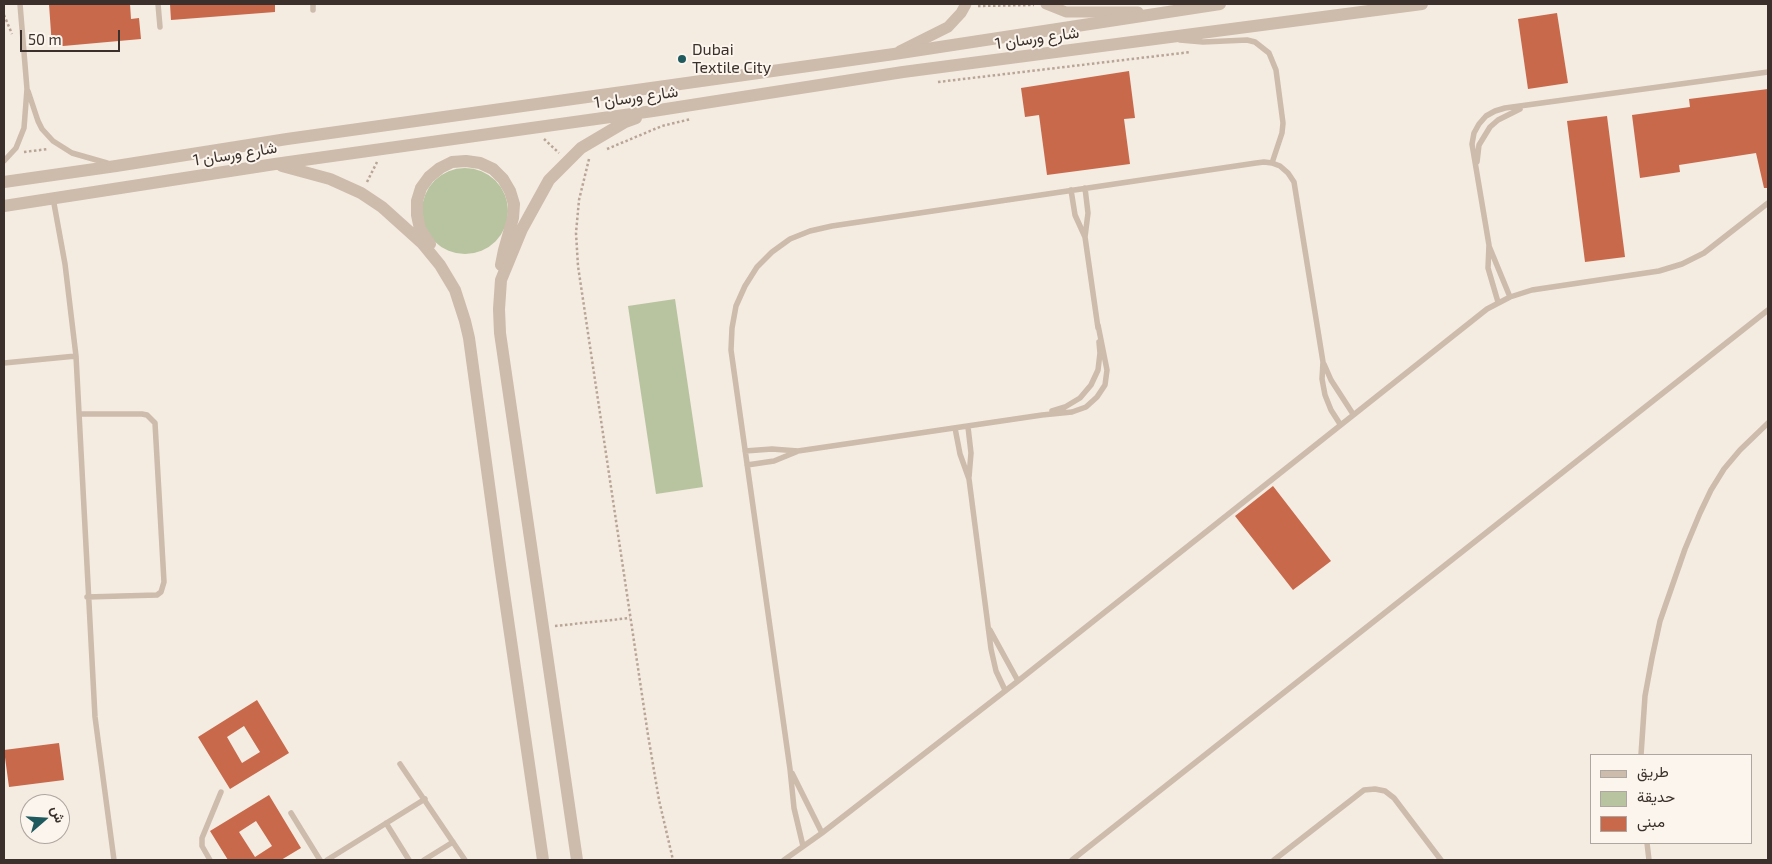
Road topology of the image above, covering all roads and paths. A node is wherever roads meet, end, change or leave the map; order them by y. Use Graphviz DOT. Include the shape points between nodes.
graph roads {
  1 [pos="20,4"];
  2 [pos="158,4"];
  3 [pos="1040,4"];
  4 [pos="1220,4"];
  5 [pos="1422,4"];
  6 [pos="972,5"];
  7 [pos="1162,12"];
  8 [pos="160,27"];
  9 [pos="1168,37"];
  10 [pos="1198,51"];
  11 [pos="894,54"];
  12 [pos="1768,72"];
  13 [pos="937,82"];
  14 [pos="27,89"];
  15 [pos="1526,106"];
  16 [pos="653,111"];
  17 [pos="691,119"];
  18 [pos="598,136"];
  19 [pos="48,149"];
  20 [pos="604,151"];
  21 [pos="21,152"];
  22 [pos="596,155"];
  23 [pos="589,159"];
  24 [pos="567,160"];
  25 [pos="4,161"];
  26 [pos="1272,163"];
  27 [pos="275,164"];
  28 [pos="116,166"];
  29 [pos="1476,166"];
  30 [pos="4,182"];
  31 [pos="1085,188"];
  32 [pos="1071,190"];
  33 [pos="53,198"];
  34 [pos="1768,203"];
  35 [pos="4,206"];
  36 [pos="1085,236"];
  37 [pos="1488,244"];
  38 [pos="501,280"];
  39 [pos="455,290"];
  40 [pos="1510,297"];
  41 [pos="1498,302"];
  42 [pos="1768,310"];
  43 [pos="1098,325"];
  44 [pos="76,356"];
  45 [pos="1323,362"];
  46 [pos="4,363"];
  47 [pos="79,414"];
  48 [pos="1353,414"];
  49 [pos="1042,415"];
  50 [pos="1768,423"];
  51 [pos="1340,424"];
  52 [pos="968,427"];
  53 [pos="955,428"];
  54 [pos="745,450"];
  55 [pos="798,451"];
  56 [pos="747,465"];
  57 [pos="969,479"];
  58 [pos="88,597"];
  59 [pos="630,618"];
  60 [pos="543,627"];
  61 [pos="989,628"];
  62 [pos="1018,680"];
  63 [pos="1005,690"];
  64 [pos="1641,754"];
  65 [pos="400,764"];
  66 [pos="790,768"];
  67 [pos="221,792"];
  68 [pos="425,800"];
  69 [pos="291,813"];
  70 [pos="386,824"];
  71 [pos="822,833"];
  72 [pos="453,842"];
  73 [pos="540,842"];
  74 [pos="1647,844"];
  75 [pos="803,846"];
  76 [pos="1439,859"];
  77 [pos="114,860"];
  78 [pos="210,860"];
  79 [pos="320,860"];
  80 [pos="327,860"];
  81 [pos="409,860"];
  82 [pos="424,860"];
  83 [pos="464,860"];
  84 [pos="537,860"];
  85 [pos="543,860"];
  86 [pos="577,860"];
  87 [pos="673,860"];
  88 [pos="784,860"];
  89 [pos="1072,860"];
  90 [pos="1274,860"];
  91 [pos="1649,860"];
  1 -- 14 [label="lane"];
  2 -- 8 [label="lane"];
  3 -- 6 [label="path"];
  3 -- 7 [label="street" via="1066,12"];
  4 -- 7 [label="street, شارع ورسان 1"];
  5 -- 9 [label="street, شارع ورسان 1"];
  6 -- 11 [label="street" via="948,27"];
  7 -- 11 [label="street, شارع ورسان 1"];
  9 -- 16 [label="street, شارع ورسان 1" via="903,72"];
  9 -- 26 [label="lane" via="1203,42 1247,40 1255,42 1269,54 1276,70 1283,123"];
  10 -- 13 [label="path"];
  11 -- 28 [label="street, شارع ورسان 1"];
  12 -- 15 [label="lane"];
  14 -- 25 [label="lane" via="22,135"];
  14 -- 28 [label="lane" via="42,129 53,141 72,153"];
  15 -- 29 [label="lane" via="1490,127 1479,145"];
  15 -- 29 [label="lane" via="1495,111 1478,124 1472,144"];
  16 -- 18 [label="street"];
  16 -- 27 [label="street, شارع ورسان 1"];
  17 -- 20 [label="path" via="642,133"];
  18 -- 23 [label="path"];
  18 -- 24 [label="street"];
  19 -- 21 [label="path"];
  22 -- 23 [label="path"];
  23 -- 24 [label="path" via="575,168"];
  23 -- 59 [label="path" via="579,200 578,266"];
  24 -- 38 [label="street" via="536,201"];
  26 -- 31 [label="lane"];
  26 -- 45 [label="lane" via="1288,173 1295,187"];
  27 -- 33 [label="street, شارع ورسان 1"];
  27 -- 39 [label="street" via="330,179 382,207 422,243"];
  28 -- 30 [label="street, شارع ورسان 1"];
  29 -- 37 [label="lane"];
  31 -- 32 [label="lane"];
  31 -- 36 [label="lane" via="1088,213"];
  32 -- 36 [label="lane" via="1075,215"];
  32 -- 54 [label="lane" via="832,226 790,239 772,252 745,286 736,306 732,328 731,350"];
  33 -- 35 [label="street, شارع ورسان 1"];
  33 -- 44 [label="lane"];
  34 -- 40 [label="lane" via="1704,253 1682,264 1658,271 1532,290"];
  36 -- 43 [label="lane"];
  37 -- 40 [label="lane"];
  37 -- 41 [label="lane" via="1488,268"];
  38 -- 39 [label="street" via="504,250 513,218 514,204 510,191 492,169 480,163 452,162 429,176 421,188 417,216 420,229 451,276"];
  38 -- 60 [label="street" via="500,332"];
  39 -- 73 [label="street" via="468,338"];
  40 -- 41 [label="lane"];
  41 -- 48 [label="lane"];
  42 -- 89 [label="lane"];
  43 -- 49 [label="lane" via="1098,370 1091,385 1080,398"];
  43 -- 49 [label="lane" via="1108,370 1105,385 1086,407"];
  44 -- 46 [label="lane"];
  44 -- 47 [label="lane"];
  45 -- 48 [label="lane"];
  45 -- 51 [label="lane" via="1325,395"];
  47 -- 58 [label="lane"];
  47 -- 58 [label="lane" via="142,414 148,415 155,423 164,582 157,595"];
  48 -- 51 [label="lane"];
  49 -- 52 [label="lane"];
  50 -- 64 [label="lane" via="1724,469 1707,498 1685,549 1660,621 1652,658 1645,696"];
  51 -- 62 [label="lane"];
  52 -- 53 [label="lane"];
  52 -- 57 [label="lane"];
  53 -- 55 [label="lane"];
  53 -- 57 [label="lane"];
  54 -- 55 [label="lane"];
  54 -- 56 [label="lane"];
  55 -- 56 [label="lane"];
  56 -- 66 [label="lane"];
  57 -- 61 [label="lane"];
  58 -- 77 [label="lane" via="95,717"];
  59 -- 60 [label="path"];
  59 -- 87 [label="path" via="659,800"];
  60 -- 86 [label="street"];
  61 -- 62 [label="lane"];
  61 -- 63 [label="lane" via="993,660"];
  62 -- 63 [label="lane"];
  63 -- 71 [label="lane"];
  65 -- 68 [label="lane"];
  66 -- 71 [label="lane"];
  66 -- 75 [label="lane" via="794,808"];
  67 -- 78 [label="lane" via="202,838 202,846"];
  68 -- 70 [label="lane"];
  68 -- 72 [label="lane"];
  69 -- 79 [label="lane"];
  70 -- 80 [label="lane"];
  70 -- 81 [label="lane"];
  71 -- 75 [label="lane"];
  72 -- 82 [label="lane"];
  72 -- 83 [label="lane"];
  73 -- 84 [label="lane"];
  73 -- 85 [label="street"];
  74 -- 91 [label="lane"];
  75 -- 88 [label="lane"];
  76 -- 90 [label="lane" via="1394,798 1375,788 1364,790"];
}
